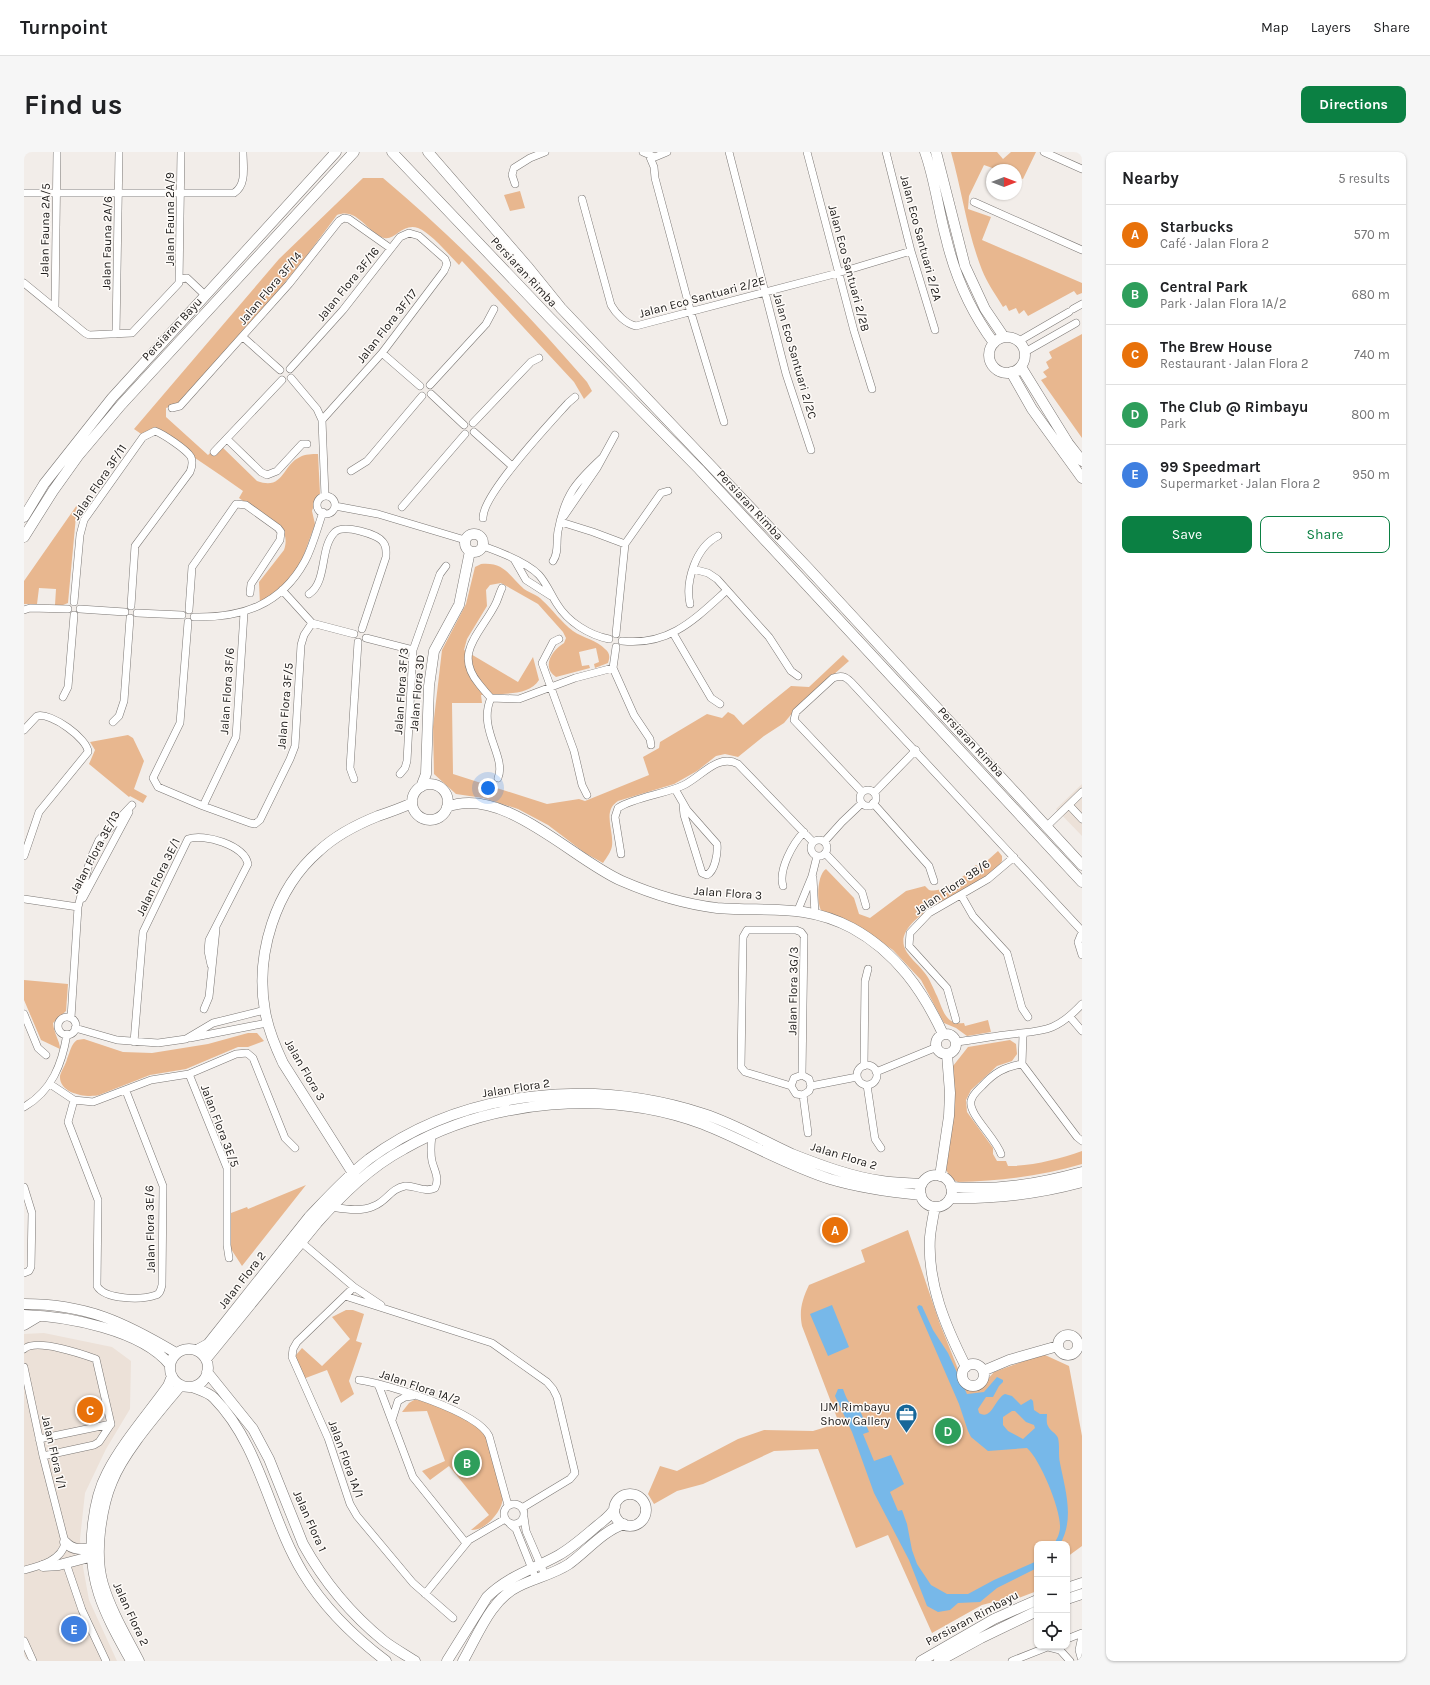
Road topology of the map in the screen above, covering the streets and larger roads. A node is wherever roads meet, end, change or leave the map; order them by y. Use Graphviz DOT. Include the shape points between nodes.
graph roads {
  1 [pos="57,152"];
  2 [pos="119,152"];
  3 [pos="181,152"];
  4 [pos="243,152"];
  5 [pos="336,152"];
  6 [pos="354,152"];
  7 [pos="392,152"];
  8 [pos="428,152"];
  9 [pos="545,152"];
  10 [pos="668,152"];
  11 [pos="729,152"];
  12 [pos="807,152"];
  13 [pos="886,152"];
  14 [pos="925,152"];
  15 [pos="936,152"];
  16 [pos="1044,152"];
  17 [pos="646,154"];
  18 [pos="660,156"];
  19 [pos="654,167"];
  20 [pos="1082,169"];
  21 [pos="515,184"];
  22 [pos="24,193"];
  23 [pos="56,193"];
  24 [pos="118,193"];
  25 [pos="181,193"];
  26 [pos="582,199"];
  27 [pos="974,202"];
  28 [pos="429,244"];
  29 [pos="390,248"];
  30 [pos="1082,250"];
  31 [pos="911,251"];
  32 [pos="838,273"];
  33 [pos="180,278"];
  34 [pos="24,283"];
  35 [pos="765,292"];
  36 [pos="205,295"];
  37 [pos="1082,304"];
  38 [pos="55,308"];
  39 [pos="494,309"];
  40 [pos="691,313"];
  41 [pos="1079,321"];
  42 [pos="935,330"];
  43 [pos="116,334"];
  44 [pos="243,337"];
  45 [pos="1004,337"];
  46 [pos="1019,341"];
  47 [pos="994,343"];
  48 [pos="1025,352"];
  49 [pos="382,353"];
  50 [pos="539,358"];
  51 [pos="1021,367"];
  52 [pos="290,369"];
  53 [pos="280,370"];
  54 [pos="1011,372"];
  55 [pos="291,378"];
  56 [pos="282,380"];
  57 [pos="430,385"];
  58 [pos="420,386"];
  59 [pos="872,389"];
  60 [pos="432,394"];
  61 [pos="422,396"];
  62 [pos="575,397"];
  63 [pos="172,408"];
  64 [pos="322,420"];
  65 [pos="724,422"];
  66 [pos="473,423"];
  67 [pos="464,425"];
  68 [pos="474,432"];
  69 [pos="465,434"];
  70 [pos="615,434"];
  71 [pos="227,439"];
  72 [pos="308,444"];
  73 [pos="811,450"];
  74 [pos="214,452"];
  75 [pos="1082,461"];
  76 [pos="512,466"];
  77 [pos="351,472"];
  78 [pos="1082,478"];
  79 [pos="668,491"];
  80 [pos="325,496"];
  81 [pos="335,506"];
  82 [pos="402,507"];
  83 [pos="323,512"];
  84 [pos="24,517"];
  85 [pos="483,518"];
  86 [pos="561,522"];
  87 [pos="718,536"];
  88 [pos="24,537"];
  89 [pos="466,540"];
  90 [pos="625,544"];
  91 [pos="483,546"];
  92 [pos="470,551"];
  93 [pos="514,559"];
  94 [pos="553,561"];
  95 [pos="446,566"];
  96 [pos="693,569"];
  97 [pos="502,588"];
  98 [pos="282,590"];
  99 [pos="726,591"];
  100 [pos="250,592"];
  101 [pos="309,594"];
  102 [pos="554,598"];
  103 [pos="74,602"];
  104 [pos="690,604"];
  105 [pos="131,606"];
  106 [pos="68,609"];
  107 [pos="80,609"];
  108 [pos="24,610"];
  109 [pos="189,610"];
  110 [pos="125,612"];
  111 [pos="137,613"];
  112 [pos="244,613"];
  113 [pos="74,615"];
  114 [pos="182,615"];
  115 [pos="194,616"];
  116 [pos="130,618"];
  117 [pos="188,622"];
  118 [pos="312,623"];
  119 [pos="362,629"];
  120 [pos="673,633"];
  121 [pos="354,634"];
  122 [pos="616,634"];
  123 [pos="366,638"];
  124 [pos="559,639"];
  125 [pos="609,639"];
  126 [pos="622,641"];
  127 [pos="358,642"];
  128 [pos="616,646"];
  129 [pos="413,650"];
  130 [pos="613,668"];
  131 [pos="798,676"];
  132 [pos="549,686"];
  133 [pos="63,697"];
  134 [pos="492,698"];
  135 [pos="720,704"];
  136 [pos="113,722"];
  137 [pos="24,730"];
  138 [pos="651,745"];
  139 [pos="916,750"];
  140 [pos="400,774"];
  141 [pos="426,774"];
  142 [pos="498,778"];
  143 [pos="354,779"];
  144 [pos="432,785"];
  145 [pos="420,787"];
  146 [pos="675,789"];
  147 [pos="862,792"];
  148 [pos="1082,792"];
  149 [pos="874,793"];
  150 [pos="587,795"];
  151 [pos="412,802"];
  152 [pos="862,803"];
  153 [pos="873,803"];
  154 [pos="683,804"];
  155 [pos="1069,804"];
  156 [pos="452,805"];
  157 [pos="203,806"];
  158 [pos="399,810"];
  159 [pos="416,813"];
  160 [pos="1082,819"];
  161 [pos="1046,827"];
  162 [pos="804,832"];
  163 [pos="813,842"];
  164 [pos="824,842"];
  165 [pos="825,853"];
  166 [pos="621,854"];
  167 [pos="24,856"];
  168 [pos="817,856"];
  169 [pos="1014,857"];
  170 [pos="1082,865"];
  171 [pos="812,876"];
  172 [pos="934,881"];
  173 [pos="1082,882"];
  174 [pos="783,886"];
  175 [pos="961,895"];
  176 [pos="24,898"];
  177 [pos="866,906"];
  178 [pos="78,907"];
  179 [pos="798,910"];
  180 [pos="815,914"];
  181 [pos="1082,931"];
  182 [pos="1082,955"];
  183 [pos="868,969"];
  184 [pos="1082,1004"];
  185 [pos="204,1009"];
  186 [pos="265,1010"];
  187 [pos="24,1014"];
  188 [pos="1028,1017"];
  189 [pos="1070,1017"];
  190 [pos="71,1018"];
  191 [pos="956,1020"];
  192 [pos="267,1023"];
  193 [pos="75,1028"];
  194 [pos="1082,1031"];
  195 [pos="67,1034"];
  196 [pos="944,1034"];
  197 [pos="1023,1034"];
  198 [pos="186,1039"];
  199 [pos="134,1042"];
  200 [pos="956,1042"];
  201 [pos="937,1046"];
  202 [pos="947,1054"];
  203 [pos="46,1055"];
  204 [pos="1022,1064"];
  205 [pos="864,1066"];
  206 [pos="876,1072"];
  207 [pos="189,1074"];
  208 [pos="802,1075"];
  209 [pos="857,1078"];
  210 [pos="50,1084"];
  211 [pos="867,1085"];
  212 [pos="791,1086"];
  213 [pos="811,1086"];
  214 [pos="126,1091"];
  215 [pos="803,1095"];
  216 [pos="74,1100"];
  217 [pos="24,1107"];
  218 [pos="808,1133"];
  219 [pos="432,1135"];
  220 [pos="1082,1141"];
  221 [pos="295,1148"];
  222 [pos="881,1148"];
  223 [pos="1001,1154"];
  224 [pos="1082,1172"];
  225 [pos="940,1176"];
  226 [pos="356,1177"];
  227 [pos="1082,1182"];
  228 [pos="922,1184"];
  229 [pos="24,1187"];
  230 [pos="951,1187"];
  231 [pos="921,1196"];
  232 [pos="950,1198"];
  233 [pos="935,1207"];
  234 [pos="331,1208"];
  235 [pos="301,1242"];
  236 [pos="229,1258"];
  237 [pos="24,1274"];
  238 [pos="354,1287"];
  239 [pos="344,1296"];
  240 [pos="24,1304"];
  241 [pos="388,1310"];
  242 [pos="24,1315"];
  243 [pos="41,1315"];
  244 [pos="24,1325"];
  245 [pos="1058,1346"];
  246 [pos="24,1349"];
  247 [pos="198,1350"];
  248 [pos="176,1353"];
  249 [pos="206,1359"];
  250 [pos="170,1365"];
  251 [pos="24,1367"];
  252 [pos="966,1367"];
  253 [pos="983,1371"];
  254 [pos="207,1372"];
  255 [pos="172,1376"];
  256 [pos="359,1380"];
  257 [pos="378,1384"];
  258 [pos="181,1385"];
  259 [pos="192,1386"];
  260 [pos="419,1397"];
  261 [pos="392,1420"];
  262 [pos="110,1424"];
  263 [pos="39,1439"];
  264 [pos="42,1456"];
  265 [pos="508,1506"];
  266 [pos="615,1507"];
  267 [pos="522,1508"];
  268 [pos="524,1517"];
  269 [pos="507,1522"];
  270 [pos="624,1524"];
  271 [pos="65,1542"];
  272 [pos="466,1543"];
  273 [pos="95,1551"];
  274 [pos="66,1563"];
  275 [pos="43,1566"];
  276 [pos="536,1566"];
  277 [pos="24,1570"];
  278 [pos="541,1577"];
  279 [pos="1082,1583"];
  280 [pos="1070,1587"];
  281 [pos="425,1594"];
  282 [pos="1082,1594"];
  283 [pos="1070,1598"];
  284 [pos="1034,1601"];
  285 [pos="1035,1613"];
  286 [pos="453,1618"];
  287 [pos="1082,1633"];
  288 [pos="1082,1636"];
  289 [pos="1070,1638"];
  290 [pos="24,1641"];
  291 [pos="1042,1649"];
  292 [pos="1057,1649"];
  293 [pos="33,1661"];
  294 [pos="106,1661"];
  295 [pos="131,1661"];
  296 [pos="139,1661"];
  297 [pos="386,1661"];
  298 [pos="415,1661"];
  299 [pos="447,1661"];
  300 [pos="463,1661"];
  301 [pos="920,1661"];
  302 [pos="939,1661"];
  303 [pos="1012,1661"];
  304 [pos="1070,1661"];
  305 [pos="1082,1661"];
  1 -- 23 [label="street, Jalan Fauna 2A/5"];
  2 -- 24 [label="street, Jalan Fauna 2A/6"];
  3 -- 25 [label="street, Jalan Fauna 2A/9"];
  4 -- 25 [label="street" via="240,190 234,193"];
  5 -- 36 [label="street, Persiaran Bayu"];
  6 -- 88 [label="street, Persiaran Bayu" via="121,405 52,491"];
  7 -- 173 [label="street, Persiaran Rimba" via="699,469"];
  8 -- 161 [label="street, Persiaran Rimba" via="561,308 792,551"];
  9 -- 21 [label="street" via="514,168 512,175"];
  10 -- 18 [label="street"];
  11 -- 35 [label="street, Jalan Eco Santuari 2/2C"];
  12 -- 32 [label="street, Jalan Eco Santuari 2/2B"];
  13 -- 31 [label="street, Jalan Eco Santuari 2/2A"];
  14 -- 47 [label="street" via="955,270 966,296"];
  15 -- 45 [label="street" via="965,266 985,309"];
  16 -- 20 [label="street"];
  17 -- 18 [label="street"];
  17 -- 19 [label="street"];
  18 -- 19 [label="street"];
  19 -- 40 [label="street"];
  22 -- 23 [label="street"];
  23 -- 24 [label="street"];
  23 -- 38 [label="street, Jalan Fauna 2A/5"];
  24 -- 25 [label="street"];
  24 -- 43 [label="street, Jalan Fauna 2A/6"];
  25 -- 33 [label="street, Jalan Fauna 2A/9"];
  26 -- 40 [label="street, Jalan Eco Santuari 2/2E" via="614,310 630,325 636,326"];
  27 -- 30 [label="street"];
  28 -- 29 [label="street, Jalan Flora 3F/16" via="409,232"];
  28 -- 49 [label="street, Jalan Flora 3F/17" via="445,259 446,268"];
  29 -- 44 [label="street, Jalan Flora 3F/14" via="351,220 342,219"];
  29 -- 52 [label="street, Jalan Flora 3F/16" via="343,310"];
  31 -- 32 [label="street, Jalan Eco Santuari 2/2E"];
  31 -- 42 [label="street, Jalan Eco Santuari 2/2A"];
  32 -- 35 [label="street, Jalan Eco Santuari 2/2E"];
  32 -- 59 [label="street, Jalan Eco Santuari 2/2B"];
  33 -- 36 [label="street, Jalan Fauna 2A/9" via="187,278"];
  33 -- 43 [label="street" via="176,286 132,333"];
  34 -- 38 [label="street"];
  35 -- 40 [label="street, Jalan Eco Santuari 2/2E"];
  35 -- 73 [label="street, Jalan Eco Santuari 2/2C" via="786,374"];
  36 -- 84 [label="street, Persiaran Bayu" via="132,375 75,443 44,484"];
  37 -- 46 [label="street"];
  38 -- 43 [label="street" via="89,335"];
  39 -- 57 [label="street" via="486,324"];
  40 -- 65 [label="street"];
  41 -- 48 [label="street"];
  44 -- 53 [label="street"];
  44 -- 63 [label="street, Jalan Flora 3F/14" via="178,408"];
  45 -- 46 [label="street"];
  45 -- 47 [label="street"];
  46 -- 48 [label="street"];
  47 -- 54 [label="street" via="990,353 992,364 1000,371"];
  48 -- 51 [label="street"];
  49 -- 58 [label="street"];
  49 -- 64 [label="street, Jalan Flora 3F/17"];
  50 -- 66 [label="street" via="531,362"];
  51 -- 54 [label="street"];
  51 -- 75 [label="street"];
  52 -- 53 [label="street"];
  52 -- 55 [label="street" via="293,373"];
  53 -- 56 [label="street"];
  54 -- 78 [label="street" via="1032,409"];
  55 -- 56 [label="street" via="287,381"];
  55 -- 64 [label="street" via="317,409"];
  56 -- 71 [label="street"];
  57 -- 58 [label="street" via="424,383"];
  57 -- 60 [label="street"];
  58 -- 61 [label="street"];
  60 -- 61 [label="street"];
  60 -- 67 [label="street"];
  61 -- 77 [label="street" via="367,461"];
  62 -- 76 [label="street"];
  64 -- 80 [label="street"];
  66 -- 67 [label="street" via="468,422"];
  66 -- 68 [label="street"];
  67 -- 69 [label="street" via="462,430"];
  68 -- 69 [label="street" via="470,435"];
  68 -- 76 [label="street"];
  69 -- 82 [label="street"];
  70 -- 86 [label="street"];
  71 -- 72 [label="street" via="261,472 267,474 276,471 302,444"];
  71 -- 74 [label="street"];
  76 -- 85 [label="street" via="484,508"];
  79 -- 90 [label="street" via="661,493"];
  80 -- 81 [label="street" via="333,499"];
  80 -- 83 [label="street" via="318,504"];
  81 -- 83 [label="street" via="331,512"];
  81 -- 89 [label="street" via="378,514"];
  83 -- 98 [label="street" via="305,561"];
  86 -- 90 [label="street"];
  86 -- 94 [label="street"];
  87 -- 96 [label="street" via="704,549"];
  89 -- 91 [label="street" via="471,534 477,534 482,538"];
  89 -- 92 [label="street" via="466,546"];
  90 -- 122 [label="street"];
  91 -- 92 [label="street" via="478,551"];
  91 -- 93 [label="street"];
  92 -- 141 [label="street, Jalan Flora 3D" via="459,605 436,644 432,660"];
  93 -- 102 [label="street" via="539,575"];
  93 -- 102 [label="street" via="526,580"];
  95 -- 129 [label="street, Jalan Flora 3F/3" via="440,574"];
  96 -- 99 [label="street" via="713,576"];
  96 -- 104 [label="street"];
  97 -- 134 [label="street" via="496,604 470,646 468,655 471,673"];
  98 -- 112 [label="street" via="263,604"];
  98 -- 118 [label="street"];
  99 -- 120 [label="street" via="696,619"];
  99 -- 131 [label="street" via="769,638 790,671"];
  100 -- 109 [label="street" via="253,581 280,540 281,532 246,505 236,504 190,572"];
  101 -- 119 [label="street" via="316,586 329,543 335,532 350,528 380,539 385,546 386,557"];
  102 -- 125 [label="street" via="572,621 592,633"];
  103 -- 105 [label="street, Jalan Flora 3F/11" via="80,535 84,520 145,435 155,431 190,456 192,467 135,546"];
  103 -- 106 [label="street"];
  103 -- 107 [label="street"];
  105 -- 110 [label="street" via="126,607"];
  105 -- 111 [label="street" via="135,607"];
  106 -- 108 [label="street"];
  106 -- 113 [label="street"];
  107 -- 110 [label="street"];
  107 -- 113 [label="street"];
  109 -- 114 [label="street" via="184,611"];
  109 -- 115 [label="street"];
  110 -- 116 [label="street"];
  111 -- 114 [label="street"];
  111 -- 116 [label="street"];
  112 -- 115 [label="street"];
  112 -- 157 [label="street, Jalan Flora 3F/6" via="236,737"];
  113 -- 133 [label="street" via="68,687"];
  114 -- 117 [label="street"];
  115 -- 117 [label="street" via="192,621"];
  116 -- 136 [label="street" via="124,701 119,716"];
  117 -- 157 [label="street" via="180,723 153,778 156,786"];
  118 -- 121 [label="street"];
  118 -- 157 [label="street, Jalan Flora 3F/5" via="301,644 293,750 260,820 255,824 250,823"];
  119 -- 121 [label="street"];
  119 -- 123 [label="street"];
  120 -- 126 [label="street" via="646,641"];
  120 -- 135 [label="street" via="711,698"];
  121 -- 127 [label="street"];
  122 -- 125 [label="street"];
  122 -- 126 [label="street"];
  123 -- 127 [label="street" via="363,642"];
  123 -- 129 [label="street"];
  124 -- 132 [label="street" via="553,642 542,660"];
  125 -- 128 [label="street" via="611,644"];
  126 -- 128 [label="street"];
  127 -- 143 [label="street" via="350,768"];
  128 -- 130 [label="street"];
  129 -- 140 [label="street, Jalan Flora 3F/3" via="407,761"];
  130 -- 132 [label="street"];
  130 -- 138 [label="street"];
  132 -- 134 [label="street" via="519,699"];
  132 -- 150 [label="street" via="574,751"];
  134 -- 142 [label="street" via="488,727 500,764"];
  137 -- 167 [label="street" via="33,719 42,715 49,716 84,741 88,752 39,812"];
  139 -- 147 [label="street" via="845,677 833,678 796,712 794,720"];
  139 -- 149 [label="street"];
  139 -- 169 [label="street"];
  141 -- 144 [label="street, Jalan Flora 3D"];
  141 -- 145 [label="street, Jalan Flora 3D"];
  144 -- 145 [label="street"];
  144 -- 156 [label="street" via="438,786"];
  145 -- 151 [label="street"];
  146 -- 154 [label="street"];
  146 -- 162 [label="street" via="698,777 715,764 727,760 740,767"];
  146 -- 166 [label="street" via="622,806 616,811"];
  147 -- 149 [label="street" via="869,790"];
  147 -- 152 [label="street"];
  148 -- 155 [label="street"];
  149 -- 153 [label="street"];
  151 -- 158 [label="street, Jalan Flora 3"];
  151 -- 159 [label="street"];
  152 -- 153 [label="street"];
  152 -- 164 [label="street"];
  153 -- 172 [label="street" via="929,866"];
  154 -- 154 [label="street" via="718,844 717,856 708,875 701,871"];
  155 -- 160 [label="street"];
  155 -- 161 [label="street"];
  156 -- 159 [label="street, Jalan Flora 3" via="441,816 431,820"];
  156 -- 179 [label="street, Jalan Flora 3" via="474,804 509,812 550,834 601,871 676,901 719,908"];
  158 -- 159 [label="street, Jalan Flora 3"];
  158 -- 186 [label="street, Jalan Flora 3" via="378,816 338,837 318,851 291,884 271,925 264,960"];
  161 -- 170 [label="street, Persiaran Rimba"];
  162 -- 163 [label="street"];
  162 -- 174 [label="street" via="791,848 782,875"];
  163 -- 164 [label="street"];
  163 -- 168 [label="street" via="811,850"];
  164 -- 165 [label="street" via="827,846"];
  165 -- 168 [label="street"];
  165 -- 177 [label="street" via="862,892"];
  168 -- 171 [label="street"];
  169 -- 175 [label="street, Jalan Flora 3B/6" via="993,875"];
  169 -- 181 [label="street"];
  171 -- 179 [label="street"];
  171 -- 180 [label="street"];
  175 -- 188 [label="street" via="973,916 1007,953 1022,1008"];
  175 -- 191 [label="street, Jalan Flora 3B/6" via="929,913 908,938 912,950 946,988"];
  176 -- 178 [label="street"];
  178 -- 178 [label="street, Jalan Flora 3E/13" via="97,843 132,805"];
  178 -- 190 [label="street, Jalan Flora 3E/13"];
  179 -- 180 [label="street, Jalan Flora 3"];
  180 -- 196 [label="street, Jalan Flora 3" via="854,929 872,940 897,962 919,988"];
  181 -- 182 [label="street" via="1078,942"];
  183 -- 205 [label="street" via="865,981"];
  184 -- 189 [label="street"];
  185 -- 199 [label="street, Jalan Flora 3E/1" via="209,997 211,965 208,945 211,934 245,872 247,860 242,852 203,837 188,839 143,932"];
  186 -- 192 [label="street, Jalan Flora 3"];
  186 -- 198 [label="street" via="213,1023"];
  187 -- 203 [label="street" via="38,1048"];
  189 -- 194 [label="street"];
  189 -- 197 [label="street" via="1040,1032"];
  190 -- 193 [label="street" via="75,1022"];
  190 -- 195 [label="street" via="63,1018 58,1025 60,1030"];
  192 -- 198 [label="street"];
  192 -- 226 [label="street, Jalan Flora 3" via="283,1062"];
  193 -- 195 [label="street"];
  193 -- 199 [label="street"];
  195 -- 210 [label="street" via="62,1058"];
  196 -- 200 [label="street, Jalan Flora 3" via="950,1034"];
  196 -- 201 [label="street" via="938,1038"];
  197 -- 200 [label="street"];
  197 -- 204 [label="street"];
  198 -- 199 [label="street" via="158,1043"];
  200 -- 202 [label="street" via="955,1048"];
  201 -- 202 [label="street" via="939,1051"];
  201 -- 206 [label="street"];
  202 -- 225 [label="street" via="949,1116"];
  204 -- 220 [label="street"];
  204 -- 223 [label="street" via="1000,1070 972,1096 971,1100 972,1111 996,1141"];
  205 -- 206 [label="street" via="871,1067"];
  205 -- 209 [label="street" via="859,1069"];
  206 -- 211 [label="street" via="875,1081"];
  207 -- 214 [label="street" via="154,1079"];
  207 -- 221 [label="street" via="236,1054 245,1052 252,1056 284,1138"];
  207 -- 236 [label="street, Jalan Flora 3E/5" via="227,1168"];
  208 -- 212 [label="street" via="794,1078"];
  208 -- 212 [label="street, Jalan Flora 3G/3" via="804,936 796,930 747,930 743,937 741,1063 745,1072"];
  208 -- 213 [label="street" via="809,1079"];
  209 -- 211 [label="street"];
  209 -- 213 [label="street"];
  210 -- 216 [label="street"];
  210 -- 217 [label="street" via="40,1096"];
  211 -- 222 [label="street" via="874,1135"];
  212 -- 215 [label="street" via="794,1092"];
  213 -- 215 [label="street"];
  214 -- 216 [label="street" via="93,1102"];
  214 -- 216 [label="street, Jalan Flora 3E/6" via="163,1191 162,1288 155,1296 120,1298 104,1293 97,1286 98,1200 68,1122"];
  215 -- 218 [label="street"];
  219 -- 226 [label="street, Jalan Flora 2"];
  219 -- 231 [label="street, Jalan Flora 2" via="462,1122 500,1112 540,1106 575,1103 642,1108 702,1124 829,1179 879,1191"];
  219 -- 234 [label="street" via="432,1161 437,1178 435,1188 426,1190 399,1187 374,1206 365,1209"];
  224 -- 230 [label="street" via="1010,1187"];
  225 -- 228 [label="street" via="929,1177"];
  225 -- 230 [label="street"];
  226 -- 228 [label="street, Jalan Flora 2" via="369,1159 399,1140 459,1113 498,1102 575,1093 644,1098 676,1106 706,1114 794,1155 841,1171 881,1181"];
  226 -- 234 [label="street, Jalan Flora 2"];
  226 -- 247 [label="street, Jalan Flora 2" via="309,1217 208,1344"];
  227 -- 232 [label="street" via="1045,1192 980,1199"];
  228 -- 231 [label="street"];
  229 -- 237 [label="street" via="32,1206 33,1217 31,1267"];
  230 -- 232 [label="street"];
  231 -- 233 [label="street" via="925,1203"];
  232 -- 233 [label="street" via="944,1204"];
  233 -- 252 [label="street" via="930,1238 938,1304"];
  234 -- 235 [label="street, Jalan Flora 2"];
  235 -- 238 [label="street"];
  235 -- 249 [label="street, Jalan Flora 2"];
  238 -- 239 [label="street, Jalan Flora 1A/1"];
  238 -- 241 [label="street"];
  239 -- 241 [label="street"];
  239 -- 281 [label="street, Jalan Flora 1A/1" via="297,1342 291,1355 328,1438 350,1504 399,1567"];
  240 -- 248 [label="street" via="61,1306 109,1318 136,1329"];
  241 -- 267 [label="street" via="492,1343 553,1389 575,1473 570,1479"];
  242 -- 243 [label="street"];
  243 -- 244 [label="street"];
  243 -- 250 [label="street" via="86,1322 116,1332 148,1347 164,1357"];
  245 -- 253 [label="street" via="1009,1360"];
  246 -- 262 [label="street" via="31,1345 58,1348 96,1358"];
  247 -- 248 [label="street" via="186,1348"];
  247 -- 249 [label="street"];
  248 -- 250 [label="street"];
  249 -- 254 [label="street"];
  250 -- 255 [label="street"];
  251 -- 263 [label="street, Jalan Flora 1/1"];
  252 -- 253 [label="street" via="976,1364"];
  252 -- 253 [label="street" via="963,1373 964,1380 972,1385 982,1381"];
  254 -- 259 [label="street" via="202,1382"];
  254 -- 298 [label="street, Jalan Flora 1" via="253,1429 269,1459 310,1557 363,1622 385,1642"];
  255 -- 258 [label="street"];
  255 -- 273 [label="street, Jalan Flora 2" via="168,1386 106,1474 98,1496"];
  256 -- 257 [label="street, Jalan Flora 1A/2"];
  257 -- 260 [label="street, Jalan Flora 1A/2"];
  257 -- 261 [label="street"];
  258 -- 259 [label="street"];
  258 -- 273 [label="street, Jalan Flora 2" via="129,1452 112,1481"];
  259 -- 297 [label="street" via="213,1397 234,1424 263,1479 288,1543 322,1601 352,1634"];
  260 -- 261 [label="street" via="405,1397 398,1401"];
  260 -- 265 [label="street, Jalan Flora 1A/2" via="459,1411 487,1431"];
  261 -- 272 [label="street" via="413,1477"];
  262 -- 263 [label="street"];
  262 -- 264 [label="street" via="99,1442 94,1445"];
  263 -- 264 [label="street, Jalan Flora 1/1"];
  264 -- 271 [label="street, Jalan Flora 1/1"];
  265 -- 267 [label="street" via="514,1504"];
  265 -- 269 [label="street" via="504,1512"];
  266 -- 270 [label="street" via="616,1518"];
  266 -- 270 [label="street" via="618,1500 629,1494 637,1496 645,1504 646,1511 641,1521 635,1525"];
  266 -- 276 [label="street" via="611,1514 560,1555"];
  267 -- 268 [label="street"];
  268 -- 269 [label="street" via="518,1523"];
  268 -- 276 [label="street"];
  269 -- 272 [label="street" via="473,1537"];
  269 -- 276 [label="street" via="516,1529"];
  270 -- 278 [label="street" via="609,1532 565,1567"];
  271 -- 273 [label="street" via="73,1548"];
  271 -- 275 [label="street" via="60,1554"];
  272 -- 281 [label="street"];
  273 -- 274 [label="street"];
  273 -- 295 [label="street, Jalan Flora 2" via="94,1581"];
  273 -- 296 [label="street, Jalan Flora 2" via="109,1601"];
  274 -- 275 [label="street"];
  274 -- 294 [label="street" via="82,1610"];
  275 -- 277 [label="street"];
  276 -- 278 [label="street"];
  276 -- 299 [label="street" via="506,1580 487,1597"];
  278 -- 300 [label="street" via="509,1591 499,1601"];
  279 -- 280 [label="street"];
  281 -- 286 [label="street, Jalan Flora 1A/1"];
  282 -- 283 [label="street"];
  284 -- 301 [label="street, Persiaran Rimbayu" via="994,1619"];
  285 -- 302 [label="street, Persiaran Rimbayu"];
  287 -- 289 [label="street"];
  288 -- 305 [label="street" via="1079,1650"];
  290 -- 293 [label="street"];
  291 -- 303 [label="street"];
  292 -- 304 [label="street"];
}
